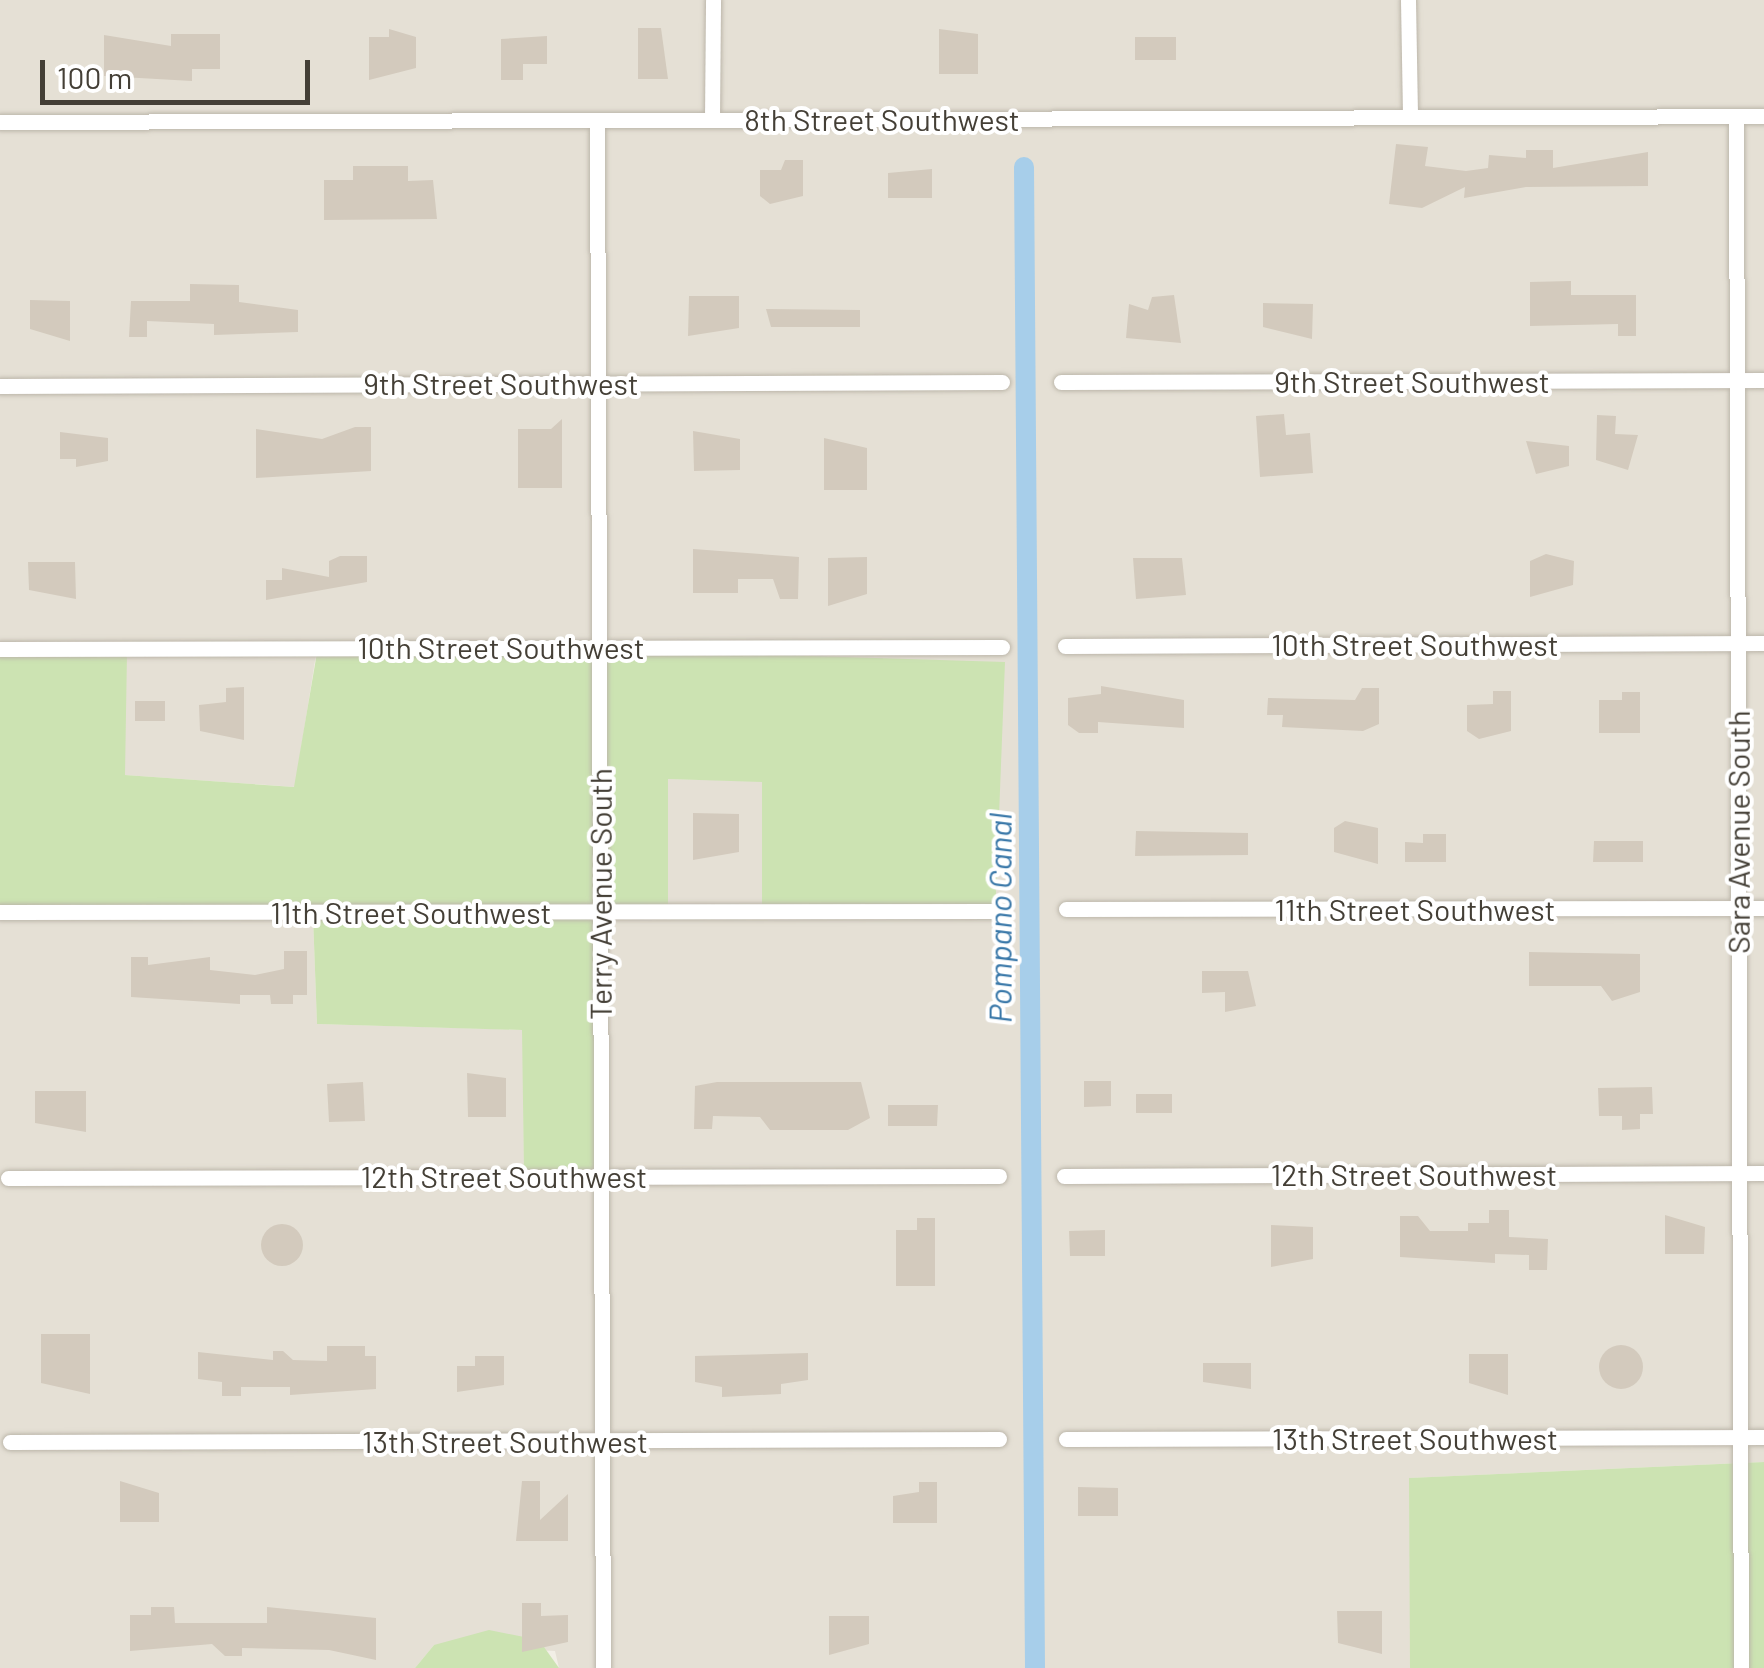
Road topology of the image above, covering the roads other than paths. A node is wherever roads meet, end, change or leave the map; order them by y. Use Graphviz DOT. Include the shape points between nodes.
graph roads {
  1 [pos="712,0"];
  2 [pos="1408,0"];
  3 [pos="1736,116"];
  4 [pos="1764,116"];
  5 [pos="1410,117"];
  6 [pos="597,120"];
  7 [pos="712,120"];
  8 [pos="0,122"];
  9 [pos="1737,380"];
  10 [pos="1764,380"];
  11 [pos="1002,382"];
  12 [pos="1060,382"];
  13 [pos="598,383"];
  14 [pos="0,386"];
  15 [pos="1738,644"];
  16 [pos="1764,644"];
  17 [pos="1065,646"];
  18 [pos="1002,647"];
  19 [pos="598,648"];
  20 [pos="0,649"];
  21 [pos="1738,908"];
  22 [pos="1764,908"];
  23 [pos="1066,909"];
  24 [pos="600,911"];
  25 [pos="1002,911"];
  26 [pos="0,912"];
  27 [pos="1739,1172"];
  28 [pos="1764,1173"];
  29 [pos="601,1176"];
  30 [pos="1000,1176"];
  31 [pos="1064,1176"];
  32 [pos="8,1178"];
  33 [pos="1764,1436"];
  34 [pos="1740,1437"];
  35 [pos="999,1440"];
  36 [pos="1066,1440"];
  37 [pos="601,1441"];
  38 [pos="10,1442"];
  39 [pos="602,1668"];
  40 [pos="1741,1668"];
  1 -- 7 [label="street"];
  2 -- 5 [label="street"];
  3 -- 4 [label="street, 8th Street Southwest"];
  3 -- 5 [label="street, 8th Street Southwest"];
  3 -- 9 [label="street, Sara Avenue South"];
  5 -- 7 [label="street, 8th Street Southwest"];
  6 -- 7 [label="street, 8th Street Southwest"];
  6 -- 8 [label="street, 8th Street Southwest"];
  6 -- 13 [label="street, Terry Avenue South"];
  9 -- 10 [label="street, 9th Street Southwest"];
  9 -- 12 [label="street, 9th Street Southwest"];
  9 -- 15 [label="street, Sara Avenue South"];
  11 -- 13 [label="street, 9th Street Southwest"];
  13 -- 14 [label="street, 9th Street Southwest"];
  13 -- 19 [label="street, Terry Avenue South"];
  15 -- 16 [label="street, 10th Street Southwest"];
  15 -- 17 [label="street, 10th Street Southwest"];
  15 -- 21 [label="street, Sara Avenue South"];
  18 -- 19 [label="street, 10th Street Southwest"];
  19 -- 20 [label="street, 10th Street Southwest"];
  19 -- 24 [label="street, Terry Avenue South"];
  21 -- 22 [label="street, 11th Street Southwest"];
  21 -- 23 [label="street, 11th Street Southwest"];
  21 -- 27 [label="street, Sara Avenue South"];
  24 -- 25 [label="street, 11th Street Southwest"];
  24 -- 26 [label="street, 11th Street Southwest"];
  24 -- 29 [label="street, Terry Avenue South"];
  27 -- 28 [label="street, 12th Street Southwest"];
  27 -- 31 [label="street, 12th Street Southwest"];
  27 -- 34 [label="street, Sara Avenue South"];
  29 -- 30 [label="street, 12th Street Southwest"];
  29 -- 32 [label="street, 12th Street Southwest"];
  29 -- 37 [label="street, Terry Avenue South"];
  33 -- 34 [label="street, 13th Street Southwest"];
  34 -- 36 [label="street, 13th Street Southwest"];
  34 -- 40 [label="street, Sara Avenue South"];
  35 -- 37 [label="street, 13th Street Southwest"];
  37 -- 38 [label="street, 13th Street Southwest"];
  37 -- 39 [label="street, Terry Avenue South"];
}
